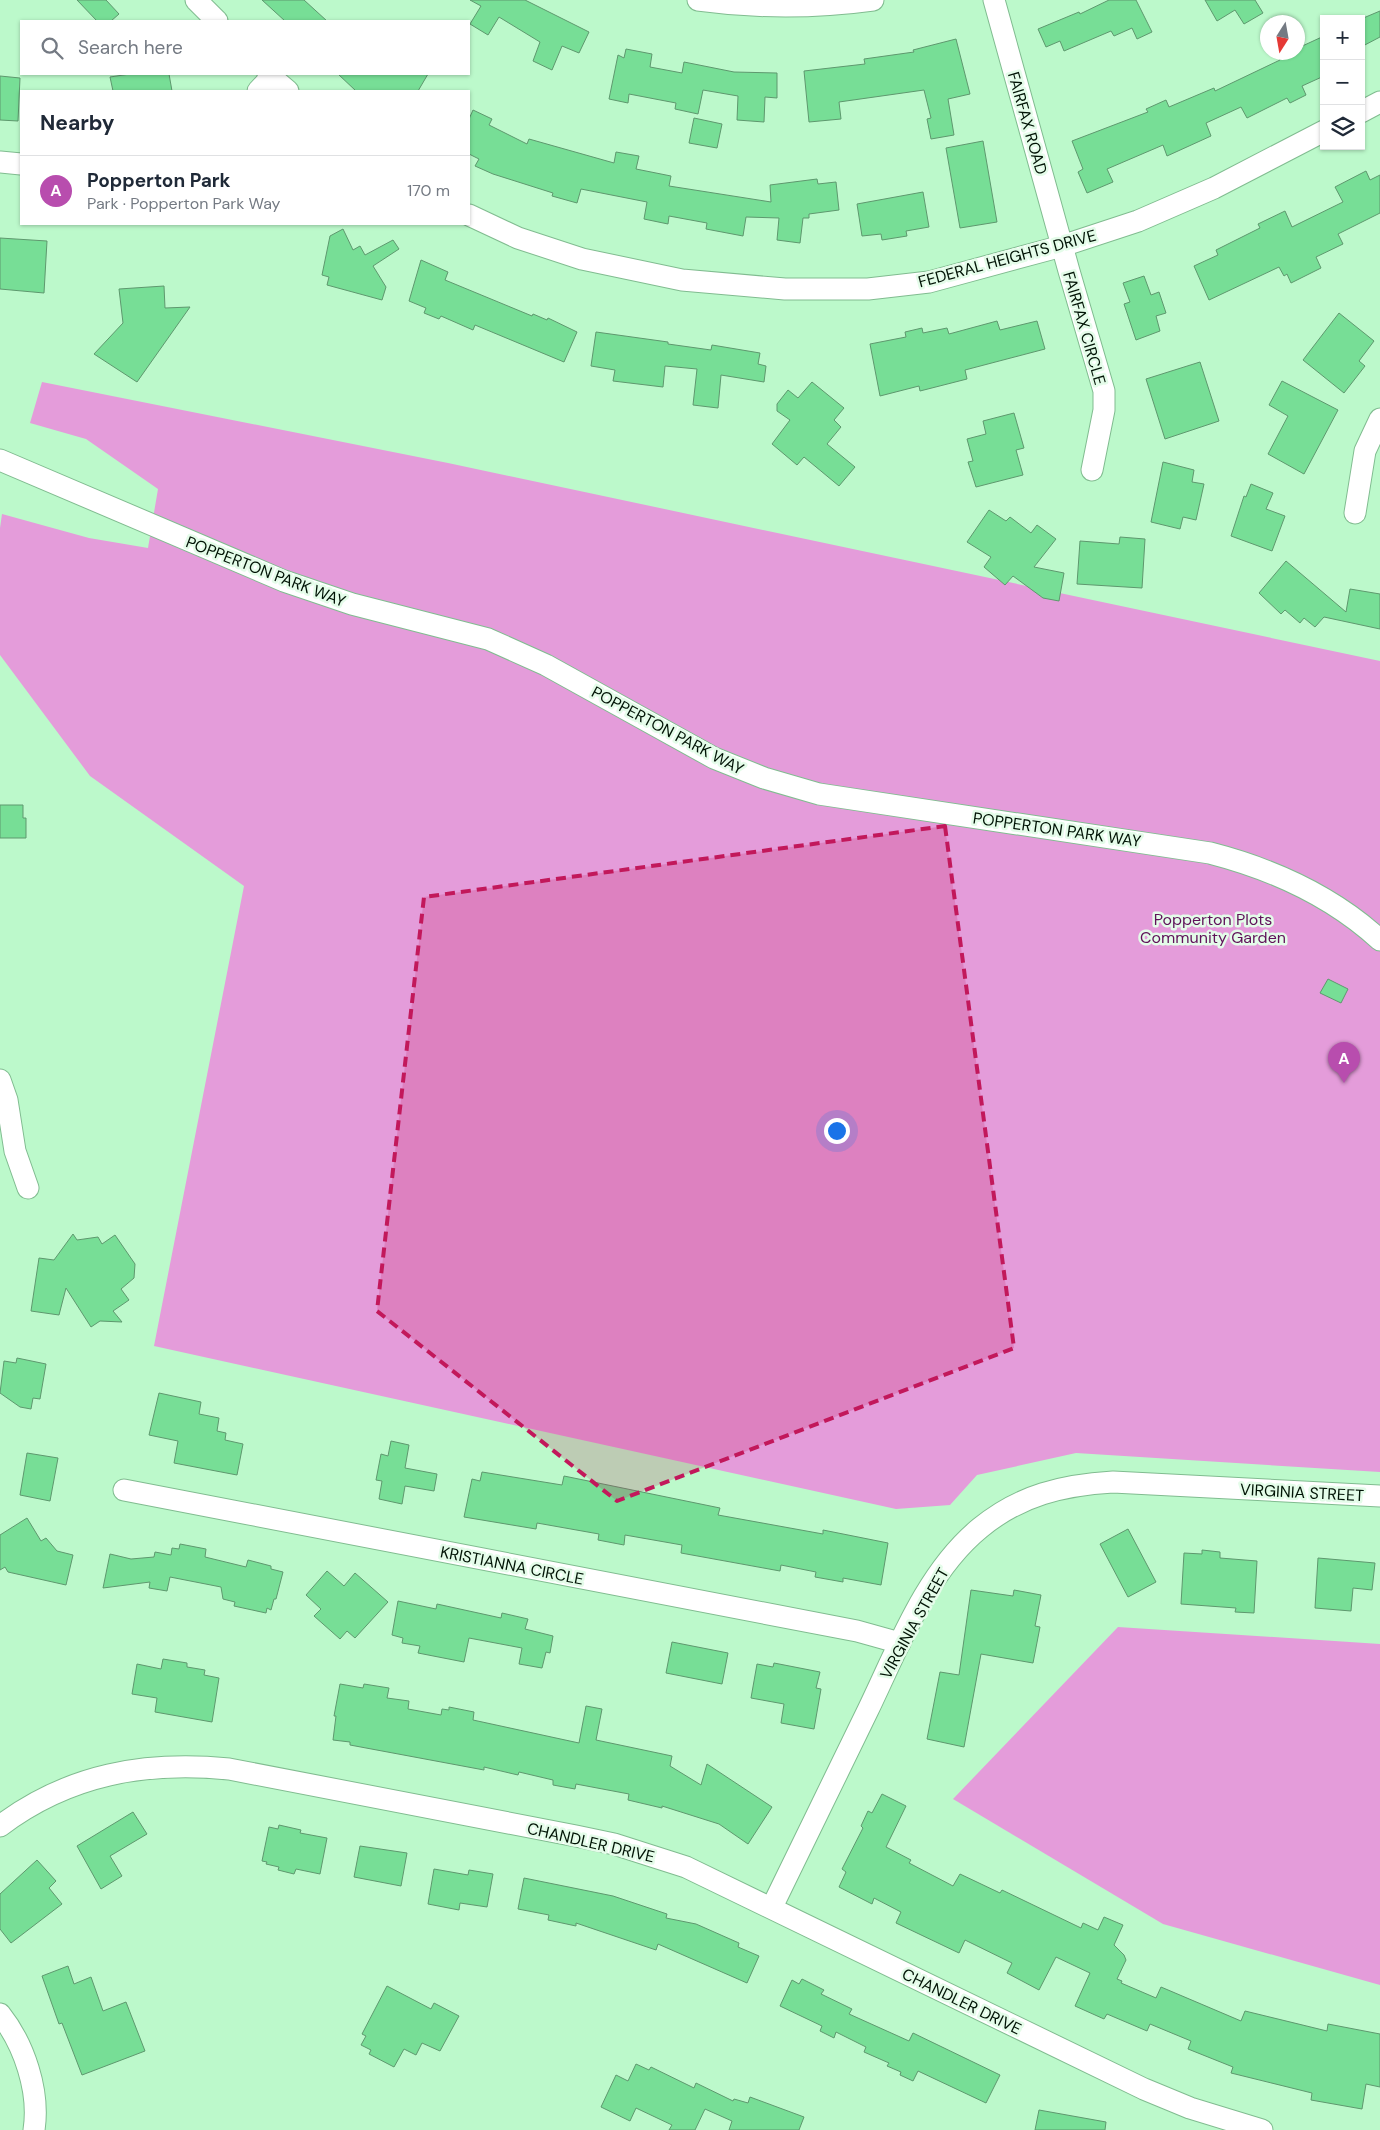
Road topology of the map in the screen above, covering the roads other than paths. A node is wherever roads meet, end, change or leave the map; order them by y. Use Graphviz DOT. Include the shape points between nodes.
graph roads {
  1 [pos="196,0"];
  2 [pos="698,0"];
  3 [pos="873,0"];
  4 [pos="994,0"];
  5 [pos="216,20"];
  6 [pos="266,81"];
  7 [pos="286,90"];
  8 [pos="1380,102"];
  9 [pos="1365,110"];
  10 [pos="1320,133"];
  11 [pos="0,162"];
  12 [pos="20,164"];
  13 [pos="470,215"];
  14 [pos="1062,246"];
  15 [pos="1380,419"];
  16 [pos="0,460"];
  17 [pos="1092,470"];
  18 [pos="1355,513"];
  19 [pos="1380,940"];
  20 [pos="0,1080"];
  21 [pos="28,1188"];
  22 [pos="124,1490"];
  23 [pos="1380,1496"];
  24 [pos="900,1644"];
  25 [pos="0,1826"];
  26 [pos="772,1907"];
  27 [pos="0,2014"];
  28 [pos="34,2130"];
  29 [pos="1262,2130"];
  1 -- 5 [label="street"];
  2 -- 3 [label="street" via="773,6"];
  4 -- 14 [label="street, FAIRFAX ROAD"];
  6 -- 7 [label="street"];
  8 -- 9 [label="street"];
  10 -- 14 [label="street, FEDERAL HEIGHTS DRIVE" via="1214,188 1138,221"];
  11 -- 12 [label="street"];
  13 -- 14 [label="street, FEDERAL HEIGHTS DRIVE" via="518,238 582,260 682,280 785,289 868,289 929,282"];
  14 -- 17 [label="street, FAIRFAX CIRCLE" via="1104,391 1104,410"];
  15 -- 18 [label="street" via="1365,451"];
  16 -- 19 [label="street, POPPERTON PARK WAY" via="294,584 359,607 456,629 495,642 546,665 714,758 764,778 819,794 1210,853 1241,861 1297,884 1348,914"];
  20 -- 21 [label="street" via="7,1100 15,1151"];
  22 -- 24 [label="street, KRISTIANNA CIRCLE" via="857,1631"];
  23 -- 24 [label="street, VIRGINIA STREET" via="1113,1482 1056,1489 1002,1512 961,1545 929,1588"];
  24 -- 26 [label="street, VIRGINIA STREET"];
  25 -- 26 [label="street, CHANDLER DRIVE" via="21,1810 82,1782 153,1767 211,1767 614,1844 686,1867"];
  26 -- 29 [label="street, CHANDLER DRIVE" via="1127,2081 1190,2108"];
  27 -- 28 [label="street" via="17,2040 31,2081"];
}
